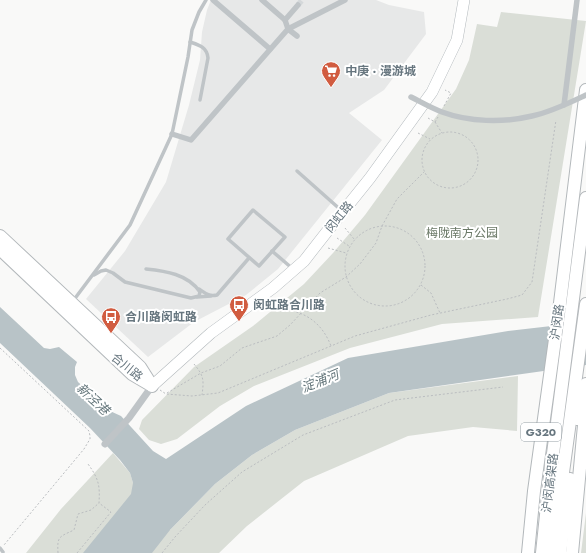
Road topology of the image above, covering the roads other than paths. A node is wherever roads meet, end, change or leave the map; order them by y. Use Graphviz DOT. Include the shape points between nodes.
graph roads {
  1 [pos="206,0"];
  2 [pos="213,0"];
  3 [pos="262,0"];
  4 [pos="345,0"];
  5 [pos="464,0"];
  6 [pos="577,0"];
  7 [pos="298,5"];
  8 [pos="285,20"];
  9 [pos="288,29"];
  10 [pos="297,36"];
  11 [pos="190,42"];
  12 [pos="270,49"];
  13 [pos="586,90"];
  14 [pos="586,95"];
  15 [pos="411,97"];
  16 [pos="200,100"];
  17 [pos="564,105"];
  18 [pos="172,134"];
  19 [pos="297,171"];
  20 [pos="586,198"];
  21 [pos="343,212"];
  22 [pos="0,236"];
  23 [pos="0,249"];
  24 [pos="272,251"];
  25 [pos="249,258"];
  26 [pos="146,269"];
  27 [pos="294,270"];
  28 [pos="91,277"];
  29 [pos="197,287"];
  30 [pos="212,296"];
  31 [pos="195,298"];
  32 [pos="72,303"];
  33 [pos="586,304"];
  34 [pos="586,384"];
  35 [pos="152,386"];
  36 [pos="586,404"];
  37 [pos="105,444"];
  38 [pos="556,478"];
  39 [pos="534,491"];
  40 [pos="520,553"];
  41 [pos="528,553"];
  42 [pos="537,553"];
  43 [pos="542,553"];
  44 [pos="552,553"];
  45 [pos="555,553"];
  46 [pos="560,553"];
  47 [pos="572,553"];
  1 -- 11 [label="lane" via="192,30"];
  2 -- 12 [label="street"];
  3 -- 8 [label="street"];
  4 -- 9 [label="street"];
  5 -- 21 [label="main road, 闵虹路" via="457,40 432,92"];
  6 -- 17 [label="street"];
  7 -- 8 [label="street"];
  8 -- 9 [label="street"];
  9 -- 10 [label="street"];
  9 -- 12 [label="street"];
  11 -- 16 [label="lane" via="198,44 208,53"];
  11 -- 18 [label="lane"];
  12 -- 18 [label="street" via="191,140"];
  13 -- 39 [label="main road, 沪闵路 / G320"];
  14 -- 17 [label="street, bridge"];
  15 -- 17 [label="street, bridge" via="441,112 484,120 532,116"];
  18 -- 28 [label="lane" via="130,225"];
  19 -- 21 [label="lane"];
  20 -- 38 [label="main road, 沪闵高架路"];
  21 -- 27 [label="main road, 闵虹路"];
  22 -- 32 [label="main road, 合川路"];
  23 -- 35 [label="main road, 合川路" via="132,374"];
  24 -- 25 [label="lane" via="259,266"];
  24 -- 25 [label="lane" via="285,236 253,210 228,239"];
  24 -- 27 [label="lane"];
  25 -- 30 [label="lane" via="222,290"];
  26 -- 29 [label="lane" via="169,272"];
  27 -- 35 [label="main road, 闵虹路" via="211,334"];
  28 -- 31 [label="lane" via="106,270 125,282"];
  28 -- 32 [label="lane"];
  29 -- 30 [label="lane"];
  29 -- 31 [label="lane" via="200,292"];
  30 -- 31 [label="lane"];
  32 -- 35 [label="main road, 合川路" via="140,367"];
  33 -- 38 [label="main road, 沪闵高架路"];
  34 -- 46 [label="main road, G320" via="577,418"];
  35 -- 37 [label="street" via="129,418"];
  36 -- 47 [label="main road"];
  38 -- 42 [label="main road"];
  38 -- 43 [label="main road, 沪闵高架路"];
  38 -- 44 [label="main road, 沪闵高架路"];
  38 -- 45 [label="main road"];
  39 -- 40 [label="main road"];
  39 -- 41 [label="main road, 沪闵路 / G320"];
}
